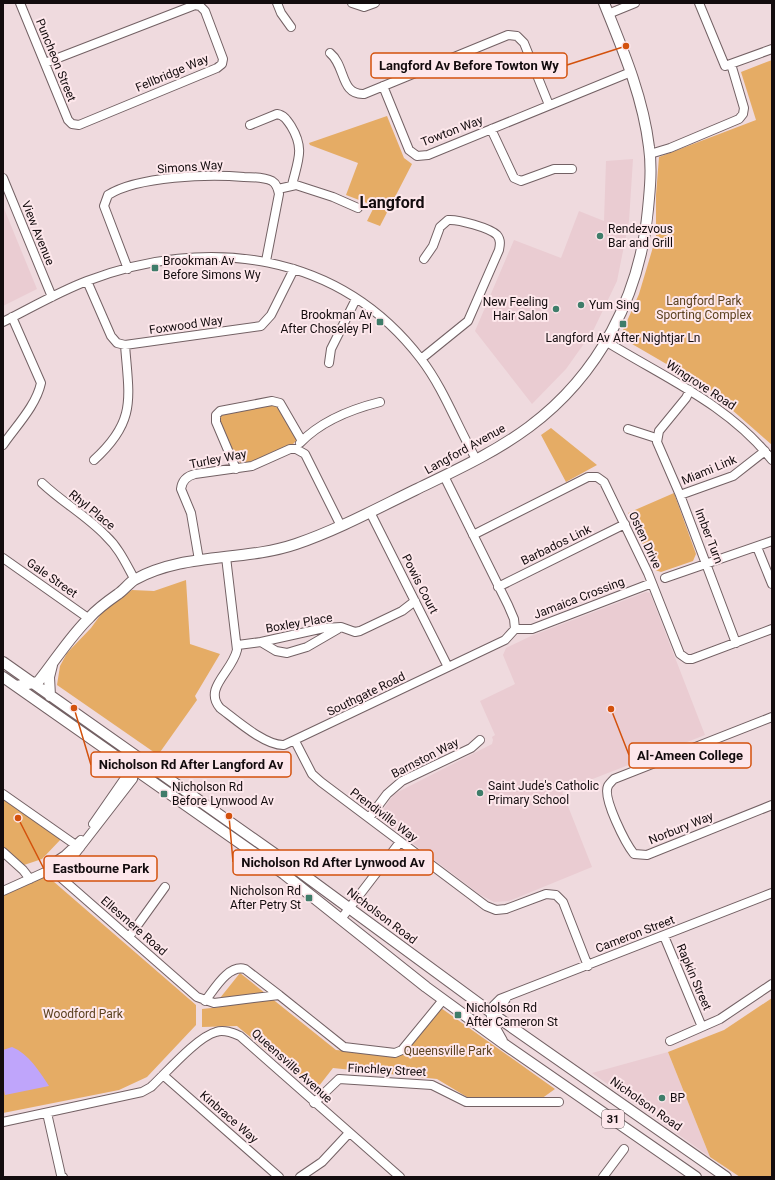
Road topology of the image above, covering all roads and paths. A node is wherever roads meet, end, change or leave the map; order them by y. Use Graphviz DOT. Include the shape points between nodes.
graph roads {
  1 [pos="20,3"];
  2 [pos="277,3"];
  3 [pos="352,3"];
  4 [pos="375,3"];
  5 [pos="604,3"];
  6 [pos="635,3"];
  7 [pos="699,3"];
  8 [pos="608,14"];
  9 [pos="291,27"];
  10 [pos="772,49"];
  11 [pos="330,53"];
  12 [pos="45,63"];
  13 [pos="731,64"];
  14 [pos="631,72"];
  15 [pos="383,86"];
  16 [pos="549,105"];
  17 [pos="72,124"];
  18 [pos="250,125"];
  19 [pos="491,128"];
  20 [pos="650,150"];
  21 [pos="572,169"];
  22 [pos="3,178"];
  23 [pos="292,185"];
  24 [pos="278,189"];
  25 [pos="358,208"];
  26 [pos="424,259"];
  27 [pos="266,261"];
  28 [pos="128,269"];
  29 [pos="294,269"];
  30 [pos="87,281"];
  31 [pos="52,297"];
  32 [pos="356,299"];
  33 [pos="12,317"];
  34 [pos="3,322"];
  35 [pos="606,342"];
  36 [pos="125,346"];
  37 [pos="422,359"];
  38 [pos="329,363"];
  39 [pos="690,390"];
  40 [pos="380,402"];
  41 [pos="628,429"];
  42 [pos="656,438"];
  43 [pos="302,441"];
  44 [pos="3,445"];
  45 [pos="296,449"];
  46 [pos="765,451"];
  47 [pos="476,459"];
  48 [pos="94,460"];
  49 [pos="772,460"];
  50 [pos="236,469"];
  51 [pos="444,476"];
  52 [pos="42,482"];
  53 [pos="680,495"];
  54 [pos="370,512"];
  55 [pos="624,524"];
  56 [pos="341,526"];
  57 [pos="473,535"];
  58 [pos="772,541"];
  59 [pos="757,546"];
  60 [pos="226,557"];
  61 [pos="3,558"];
  62 [pos="199,560"];
  63 [pos="706,563"];
  64 [pos="665,578"];
  65 [pos="132,582"];
  66 [pos="652,582"];
  67 [pos="772,584"];
  68 [pos="498,587"];
  69 [pos="415,601"];
  70 [pos="86,616"];
  71 [pos="341,628"];
  72 [pos="514,629"];
  73 [pos="772,629"];
  74 [pos="261,642"];
  75 [pos="736,643"];
  76 [pos="238,645"];
  77 [pos="53,661"];
  78 [pos="3,662"];
  79 [pos="448,667"];
  80 [pos="3,677"];
  81 [pos="33,684"];
  82 [pos="16,686"];
  83 [pos="50,696"];
  84 [pos="39,702"];
  85 [pos="772,717"];
  86 [pos="480,740"];
  87 [pos="296,741"];
  88 [pos="121,745"];
  89 [pos="150,766"];
  90 [pos="135,769"];
  91 [pos="3,794"];
  92 [pos="772,805"];
  93 [pos="369,818"];
  94 [pos="400,842"];
  95 [pos="78,847"];
  96 [pos="3,852"];
  97 [pos="53,866"];
  98 [pos="29,877"];
  99 [pos="3,885"];
  100 [pos="165,887"];
  101 [pos="3,891"];
  102 [pos="772,894"];
  103 [pos="350,908"];
  104 [pos="341,919"];
  105 [pos="664,936"];
  106 [pos="129,937"];
  107 [pos="588,966"];
  108 [pos="772,984"];
  109 [pos="279,995"];
  110 [pos="443,1000"];
  111 [pos="205,1001"];
  112 [pos="492,1013"];
  113 [pos="470,1019"];
  114 [pos="702,1027"];
  115 [pos="670,1041"];
  116 [pos="504,1044"];
  117 [pos="164,1075"];
  118 [pos="559,1102"];
  119 [pos="314,1103"];
  120 [pos="47,1113"];
  121 [pos="3,1122"];
  122 [pos="349,1133"];
  123 [pos="624,1149"];
  124 [pos="63,1177"];
  125 [pos="279,1177"];
  126 [pos="300,1177"];
  127 [pos="400,1177"];
  128 [pos="603,1177"];
  129 [pos="696,1177"];
  130 [pos="726,1177"];
  1 -- 12 [label="street, Puncheon Street"];
  2 -- 9 [label="street"];
  3 -- 4 [label="street" via="364,7"];
  5 -- 8 [label="main road, Langford Avenue"];
  6 -- 8 [label="street"];
  7 -- 13 [label="street" via="725,66"];
  8 -- 14 [label="main road, Langford Avenue"];
  10 -- 13 [label="street"];
  11 -- 15 [label="street" via="336,58 349,90 356,95"];
  12 -- 17 [label="street, Puncheon Street" via="68,120"];
  12 -- 17 [label="street, Fellbridge Way" via="189,6 200,6 205,11 222,52 222,64 79,125"];
  13 -- 20 [label="street" via="744,108 739,119 675,145"];
  14 -- 16 [label="street, Towton Way"];
  14 -- 20 [label="main road, Langford Avenue"];
  15 -- 16 [label="street" via="508,35 517,36 524,43"];
  15 -- 19 [label="street, Towton Way" via="409,150 417,156 428,155"];
  16 -- 19 [label="street, Towton Way"];
  18 -- 23 [label="street" via="277,114 287,120 297,136 300,147"];
  19 -- 21 [label="street" via="514,178 521,181 554,169"];
  20 -- 35 [label="main road, Langford Avenue" via="650,194 642,254 621,314"];
  22 -- 31 [label="street, View Avenue"];
  23 -- 24 [label="street"];
  23 -- 25 [label="street" via="313,190"];
  24 -- 27 [label="street"];
  24 -- 28 [label="street, Simons Way" via="272,181 211,175 157,181 113,192 108,195 104,206"];
  26 -- 37 [label="street" via="433,246 440,228 448,220 459,220 490,230 500,240 499,250 468,321"];
  27 -- 28 [label="street" via="235,257 200,257"];
  27 -- 29 [label="street"];
  28 -- 30 [label="street"];
  29 -- 32 [label="street" via="324,281"];
  29 -- 36 [label="street, Foxwood Way" via="271,315 261,326"];
  30 -- 31 [label="street"];
  30 -- 36 [label="street" via="110,336"];
  31 -- 33 [label="street"];
  32 -- 37 [label="street" via="395,330"];
  32 -- 38 [label="street" via="331,349"];
  33 -- 34 [label="street"];
  33 -- 44 [label="street" via="41,383 32,404"];
  35 -- 39 [label="street, Wingrove Road"];
  35 -- 47 [label="main road, Langford Avenue" via="574,384 538,419 498,448"];
  36 -- 48 [label="street" via="129,402 125,420 104,451"];
  37 -- 47 [label="street"];
  39 -- 42 [label="street"];
  39 -- 46 [label="street, Wingrove Road" via="727,414"];
  40 -- 43 [label="street" via="358,408 308,435"];
  41 -- 42 [label="street"];
  42 -- 53 [label="street, Imber Turn"];
  43 -- 45 [label="street"];
  43 -- 50 [label="street" via="280,403 220,410 216,415 216,422"];
  45 -- 50 [label="street, Turley Way" via="290,449 252,466"];
  45 -- 56 [label="street" via="305,454"];
  46 -- 49 [label="street, Wingrove Road"];
  46 -- 53 [label="street, Miami Link" via="733,476"];
  47 -- 51 [label="main road, Langford Avenue"];
  50 -- 62 [label="street, Turley Way" via="189,475 181,484 191,513"];
  51 -- 54 [label="main road, Langford Avenue"];
  51 -- 57 [label="street"];
  52 -- 65 [label="street, Rhyl Place" via="54,495 107,536 119,551"];
  53 -- 63 [label="street, Imber Turn"];
  54 -- 56 [label="main road, Langford Avenue"];
  54 -- 69 [label="street, Powis Court"];
  55 -- 57 [label="street, Osten Drive" via="604,482 597,477 588,478"];
  55 -- 66 [label="street, Osten Drive"];
  55 -- 68 [label="street, Barbados Link"];
  56 -- 60 [label="main road, Langford Avenue" via="293,545"];
  57 -- 68 [label="street"];
  58 -- 59 [label="street"];
  59 -- 63 [label="street"];
  59 -- 67 [label="street"];
  60 -- 62 [label="main road, Langford Avenue"];
  60 -- 76 [label="street, Southgate Road"];
  61 -- 70 [label="street, Gale Street"];
  62 -- 65 [label="main road, Langford Avenue" via="164,568"];
  63 -- 64 [label="street"];
  63 -- 75 [label="street, Imber Turn"];
  65 -- 70 [label="main road, Langford Avenue" via="116,588"];
  66 -- 72 [label="street, Jamaica Crossing" via="532,629"];
  66 -- 75 [label="street, Osten Drive" via="680,654 687,659"];
  68 -- 72 [label="street" via="514,619"];
  69 -- 71 [label="street, Boxley Place" via="402,611 360,631"];
  69 -- 79 [label="street, Powis Court"];
  70 -- 77 [label="main road, Langford Avenue"];
  70 -- 81 [label="main road, Langford Avenue" via="39,670"];
  71 -- 74 [label="street, Boxley Place" via="324,628"];
  71 -- 74 [label="street, Boxley Place" via="307,647 288,653 276,651"];
  72 -- 79 [label="street, Southgate Road" via="505,640"];
  73 -- 75 [label="street, Osten Drive"];
  74 -- 76 [label="street, Boxley Place"];
  76 -- 87 [label="street, Southgate Road" via="235,659 215,688 214,702 277,746"];
  77 -- 81 [label="main road, Langford Avenue" via="38,682"];
  77 -- 83 [label="main road" via="49,678"];
  78 -- 81 [label="main road, Nicholson Road / 31"];
  79 -- 87 [label="street, Southgate Road"];
  80 -- 82 [label="main road, 31"];
  81 -- 82 [label="main road"];
  81 -- 83 [label="main road, Nicholson Road / 31"];
  81 -- 84 [label="main road"];
  82 -- 84 [label="main road, 31"];
  83 -- 88 [label="main road, Nicholson Road / 31"];
  84 -- 90 [label="main road, 31"];
  85 -- 92 [label="street, Norbury Way" via="614,779 608,786 607,797 626,845 634,854 647,855"];
  86 -- 93 [label="street, Barnston Way" via="472,748 402,781 387,794"];
  87 -- 93 [label="street, Prendiville Way" via="312,774"];
  88 -- 89 [label="main road, Nicholson Road / 31"];
  88 -- 90 [label="street" via="135,764"];
  89 -- 90 [label="street"];
  89 -- 103 [label="main road, Nicholson Road / 31"];
  90 -- 95 [label="street" via="133,779"];
  90 -- 104 [label="main road, 31" via="284,874"];
  91 -- 95 [label="street"];
  93 -- 94 [label="street, Prendiville Way"];
  94 -- 103 [label="street"];
  94 -- 107 [label="street, Prendiville Way" via="486,906 496,910 546,894 556,895 563,902"];
  95 -- 97 [label="street" via="67,861"];
  96 -- 98 [label="street"];
  97 -- 98 [label="street"];
  97 -- 106 [label="street, Ellesmere Road" via="59,876"];
  98 -- 99 [label="street"];
  98 -- 101 [label="street"];
  100 -- 106 [label="street"];
  102 -- 105 [label="street, Cameron Street"];
  103 -- 104 [label="street"];
  103 -- 112 [label="main road, Nicholson Road / 31"];
  104 -- 110 [label="main road, 31"];
  105 -- 107 [label="street, Cameron Street"];
  105 -- 114 [label="street, Rapkin Street"];
  106 -- 111 [label="street, Ellesmere Road" via="197,997"];
  107 -- 112 [label="street, Cameron Street" via="508,997 499,1011"];
  108 -- 114 [label="street" via="720,1019"];
  109 -- 110 [label="street" via="344,1047 395,1053 402,1050"];
  109 -- 111 [label="street" via="214,1003"];
  109 -- 111 [label="street" via="245,968 239,967 231,970"];
  110 -- 113 [label="main road, 31"];
  112 -- 113 [label="main road" via="485,1018"];
  112 -- 116 [label="main road" via="492,1023"];
  112 -- 130 [label="main road, Nicholson Road / 31"];
  113 -- 116 [label="main road, 31"];
  114 -- 115 [label="street"];
  116 -- 129 [label="main road, 31"];
  117 -- 119 [label="street, Queensville Avenue" via="200,1040 216,1032 227,1032 240,1036"];
  117 -- 120 [label="street, Queensville Avenue" via="142,1092"];
  117 -- 125 [label="street, Kinbrace Way"];
  118 -- 119 [label="street, Finchley Street" via="466,1102 432,1085 339,1079"];
  119 -- 122 [label="street, Queensville Avenue"];
  120 -- 121 [label="street, Queensville Avenue"];
  120 -- 124 [label="street" via="60,1175"];
  122 -- 126 [label="street" via="322,1162"];
  122 -- 127 [label="street, Queensville Avenue"];
  123 -- 128 [label="street"];
}
